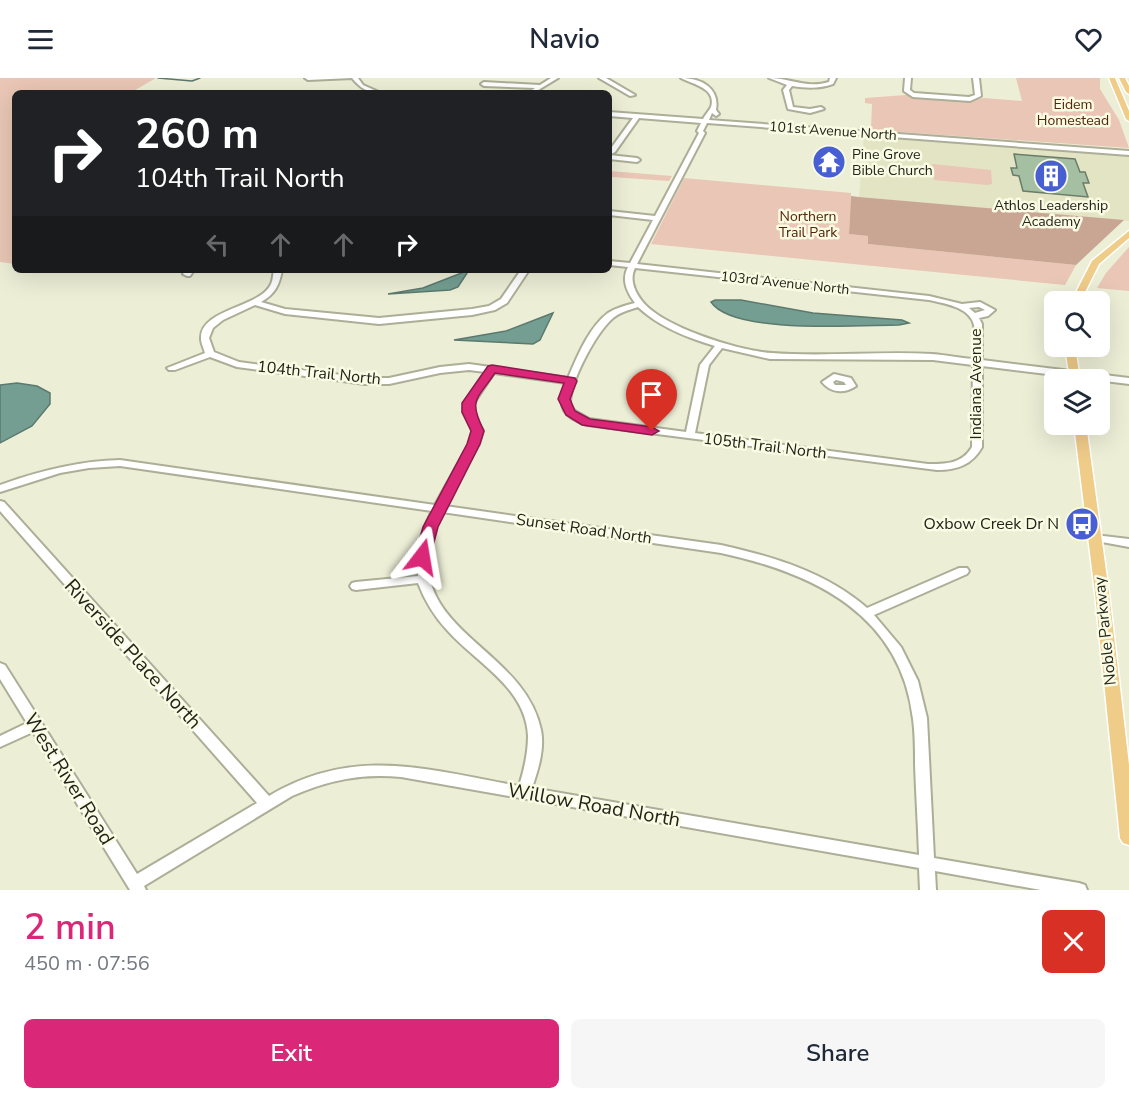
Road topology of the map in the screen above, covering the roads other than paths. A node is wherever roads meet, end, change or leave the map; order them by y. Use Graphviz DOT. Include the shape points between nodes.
graph roads {
  1 [pos="308,78"];
  2 [pos="353,78"];
  3 [pos="555,78"];
  4 [pos="602,78"];
  5 [pos="684,78"];
  6 [pos="772,78"];
  7 [pos="833,78"];
  8 [pos="908,78"];
  9 [pos="976,78"];
  10 [pos="1112,78"];
  11 [pos="1122,78"];
  12 [pos="484,84"];
  13 [pos="790,84"];
  14 [pos="538,86"];
  15 [pos="371,90"];
  16 [pos="535,90"];
  17 [pos="1129,92"];
  18 [pos="632,95"];
  19 [pos="821,109"];
  20 [pos="612,114"];
  21 [pos="637,116"];
  22 [pos="1129,118"];
  23 [pos="709,122"];
  24 [pos="612,152"];
  25 [pos="1129,153"];
  26 [pos="612,156"];
  27 [pos="636,160"];
  28 [pos="612,213"];
  29 [pos="658,218"];
  30 [pos="1129,234"];
  31 [pos="612,263"];
  32 [pos="632,266"];
  33 [pos="278,273"];
  34 [pos="523,273"];
  35 [pos="1081,291"];
  36 [pos="255,303"];
  37 [pos="641,304"];
  38 [pos="960,307"];
  39 [pos="974,316"];
  40 [pos="719,346"];
  41 [pos="210,354"];
  42 [pos="830,357"];
  43 [pos="978,362"];
  44 [pos="172,368"];
  45 [pos="492,369"];
  46 [pos="1044,372"];
  47 [pos="837,377"];
  48 [pos="1110,380"];
  49 [pos="571,381"];
  50 [pos="1129,381"];
  51 [pos="1081,435"];
  52 [pos="690,436"];
  53 [pos="963,464"];
  54 [pos="0,489"];
  55 [pos="0,504"];
  56 [pos="440,508"];
  57 [pos="1095,538"];
  58 [pos="1129,543"];
  59 [pos="963,571"];
  60 [pos="423,579"];
  61 [pos="356,586"];
  62 [pos="867,613"];
  63 [pos="0,668"];
  64 [pos="34,725"];
  65 [pos="0,742"];
  66 [pos="524,792"];
  67 [pos="267,804"];
  68 [pos="1129,838"];
  69 [pos="927,862"];
  70 [pos="136,887"];
  71 [pos="928,890"];
  72 [pos="1079,890"];
  1 -- 2 [label="street"];
  2 -- 15 [label="street"];
  3 -- 14 [label="street"];
  4 -- 18 [label="street"];
  5 -- 23 [label="street" via="712,91 716,113"];
  6 -- 13 [label="street"];
  7 -- 13 [label="street" via="824,86"];
  8 -- 9 [label="street" via="908,93 977,98"];
  10 -- 22 [label="main road"];
  11 -- 17 [label="main road"];
  12 -- 14 [label="street"];
  13 -- 19 [label="street" via="786,90 790,108"];
  14 -- 16 [label="street"];
  20 -- 21 [label="street, 101st Avenue North"];
  21 -- 23 [label="street, 101st Avenue North"];
  21 -- 24 [label="street"];
  23 -- 25 [label="street, 101st Avenue North"];
  23 -- 29 [label="street"];
  26 -- 27 [label="street"];
  28 -- 29 [label="street"];
  29 -- 32 [label="street"];
  30 -- 35 [label="main road" via="1095,263"];
  31 -- 32 [label="street, 103rd Avenue North"];
  32 -- 37 [label="street" via="628,290"];
  32 -- 38 [label="street, 103rd Avenue North" via="929,298"];
  33 -- 36 [label="street" via="277,286"];
  34 -- 36 [label="street" via="504,300 482,311 379,321 285,311"];
  36 -- 41 [label="street" via="228,313 209,327 204,343"];
  37 -- 40 [label="street" via="679,330"];
  37 -- 49 [label="street" via="607,318"];
  38 -- 39 [label="street, Indiana Avenue"];
  38 -- 39 [label="street" via="980,304 991,310"];
  39 -- 43 [label="street, Indiana Avenue" via="978,324"];
  40 -- 42 [label="street" via="770,356"];
  40 -- 52 [label="street" via="705,365"];
  41 -- 44 [label="street"];
  41 -- 45 [label="street, 104th Trail North" via="237,364 365,381 410,378 469,367"];
  42 -- 43 [label="street" via="933,357"];
  42 -- 47 [label="street"];
  43 -- 46 [label="street"];
  43 -- 53 [label="street, Indiana Avenue" via="977,447 973,457"];
  45 -- 49 [label="street, 104th Trail North"];
  45 -- 56 [label="street" via="469,403 468,412 477,431 474,444"];
  48 -- 50 [label="street"];
  49 -- 52 [label="street, 105th Trail North" via="564,399 570,413 587,422"];
  51 -- 57 [label="main road, Noble Parkway"];
  52 -- 53 [label="street, 105th Trail North" via="921,466"];
  54 -- 56 [label="street, Sunset Road North" via="71,466 120,463"];
  55 -- 67 [label="street, Riverside Place North"];
  56 -- 60 [label="street" via="425,538"];
  56 -- 62 [label="street, Sunset Road North" via="748,554 783,564 824,583"];
  57 -- 58 [label="street"];
  57 -- 68 [label="main road, Noble Parkway"];
  59 -- 62 [label="street"];
  60 -- 61 [label="street"];
  60 -- 66 [label="street" via="440,616 523,696 534,731 534,750"];
  62 -- 69 [label="street, Sunset Road North" via="899,651 917,695"];
  63 -- 64 [label="street, West River Road"];
  64 -- 65 [label="street"];
  64 -- 70 [label="street, West River Road"];
  66 -- 67 [label="street, Willow Road North" via="401,771 364,769 311,781"];
  66 -- 69 [label="street, Willow Road North"];
  67 -- 70 [label="street, Willow Road North"];
  69 -- 71 [label="street, Sunset Road North"];
  69 -- 72 [label="street, Willow Road North"];
}
